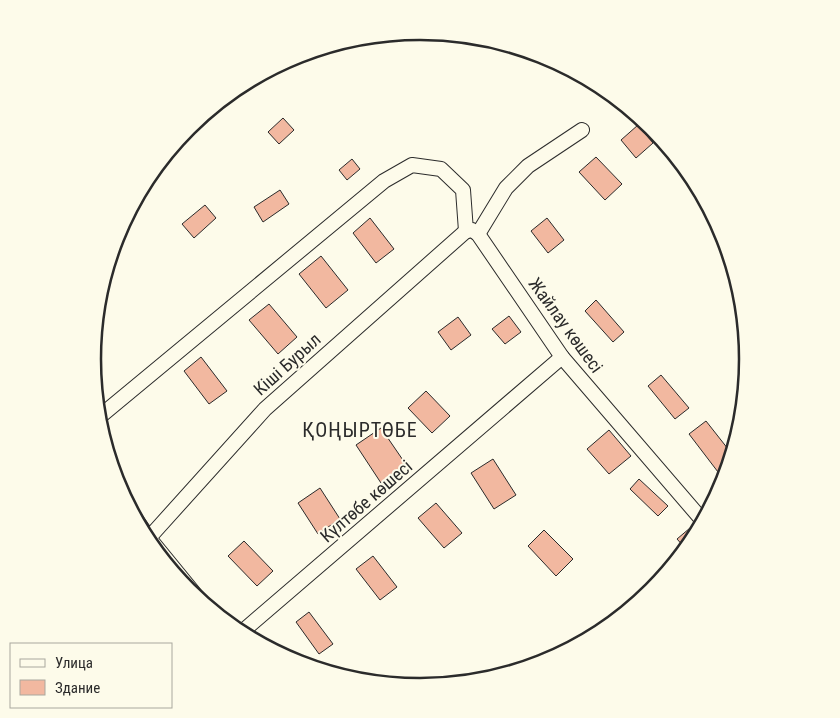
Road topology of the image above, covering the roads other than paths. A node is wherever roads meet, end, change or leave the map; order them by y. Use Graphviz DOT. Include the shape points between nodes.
graph roads {
  1 [pos="582,130"];
  2 [pos="472,232"];
  3 [pos="562,357"];
  4 [pos="106,412"];
  5 [pos="698,515"];
  6 [pos="153,533"];
  7 [pos="248,627"];
  1 -- 2 [label="street, Кіші Бурыл" via="528,166 506,188"];
  2 -- 3 [label="street, Жайлау көшесі"];
  2 -- 4 [label="street" via="463,190 441,169 412,166 384,181"];
  2 -- 6 [label="street, Кіші Бурыл" via="265,408"];
  3 -- 5 [label="street, Жайлау көшесі"];
  3 -- 7 [label="street, Күлтөбе көшесі"];
}
